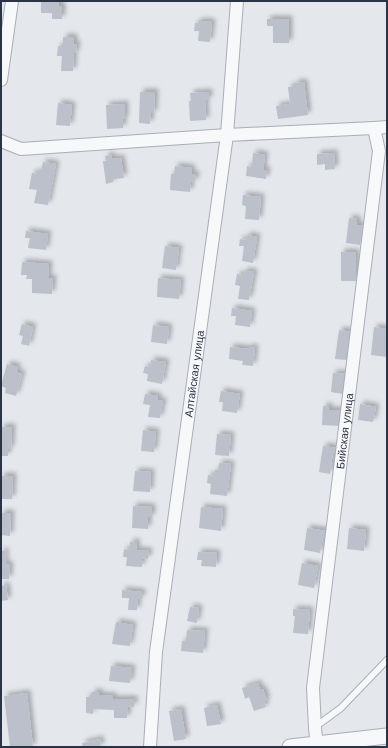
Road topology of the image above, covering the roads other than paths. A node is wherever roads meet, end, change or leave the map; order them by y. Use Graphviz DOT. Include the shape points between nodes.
graph roads {
  1 [pos="12,1"];
  2 [pos="237,1"];
  3 [pos="1,80"];
  4 [pos="387,127"];
  5 [pos="374,128"];
  6 [pos="227,135"];
  7 [pos="1,141"];
  8 [pos="387,660"];
  9 [pos="315,728"];
  10 [pos="387,736"];
  11 [pos="316,745"];
  12 [pos="150,747"];
  13 [pos="290,747"];
  1 -- 3 [label="street"];
  2 -- 6 [label="street, Алтайская улица"];
  4 -- 5 [label="street"];
  5 -- 6 [label="street"];
  5 -- 9 [label="street, Бийская улица" via="378,151 313,688"];
  6 -- 7 [label="street" via="21,150"];
  6 -- 12 [label="street, Алтайская улица" via="156,652"];
  8 -- 9 [label="lane" via="341,708"];
  9 -- 11 [label="street, Бийская улица"];
  10 -- 11 [label="street"];
  11 -- 13 [label="street"];
}
